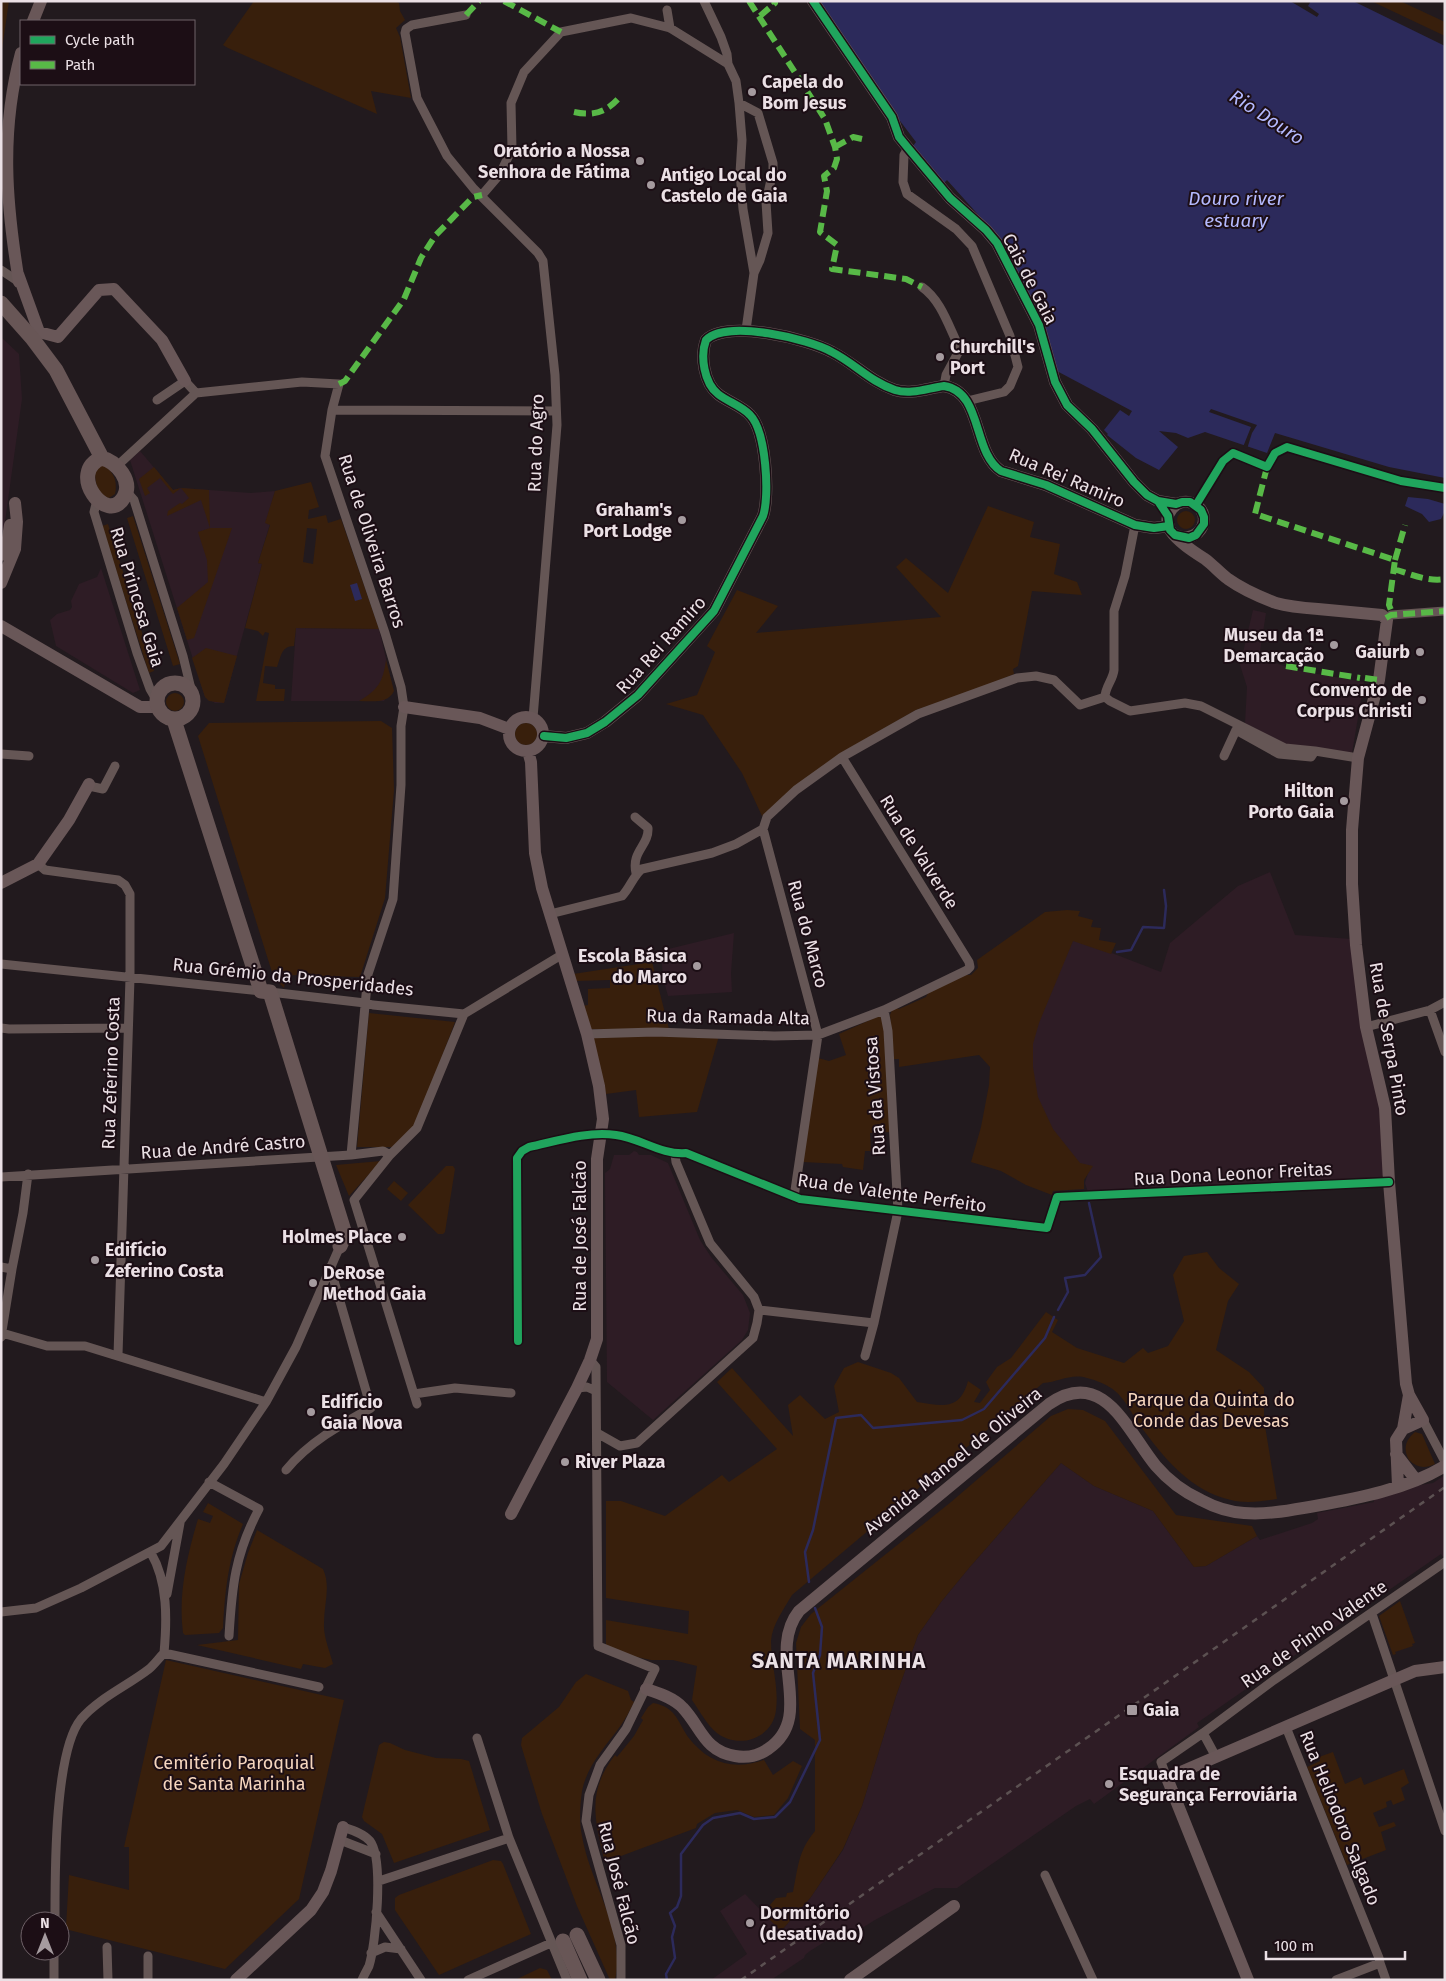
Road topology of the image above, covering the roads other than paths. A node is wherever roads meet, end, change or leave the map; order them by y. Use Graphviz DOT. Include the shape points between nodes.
graph roads {
  1 [pos="41,1"];
  2 [pos="704,1"];
  3 [pos="813,1"];
  4 [pos="667,10"];
  5 [pos="466,15"];
  6 [pos="34,20"];
  7 [pos="670,28"];
  8 [pos="20,56"];
  9 [pos="728,64"];
  10 [pos="739,103"];
  11 [pos="908,148"];
  12 [pos="482,194"];
  13 [pos="1,270"];
  14 [pos="754,273"];
  15 [pos="19,281"];
  16 [pos="922,287"];
  17 [pos="1,303"];
  18 [pos="1,318"];
  19 [pos="746,330"];
  20 [pos="185,381"];
  21 [pos="60,385"];
  22 [pos="944,386"];
  23 [pos="196,393"];
  24 [pos="157,400"];
  25 [pos="967,401"];
  26 [pos="332,410"];
  27 [pos="556,410"];
  28 [pos="98,460"];
  29 [pos="118,466"];
  30 [pos="126,491"];
  31 [pos="97,500"];
  32 [pos="1158,501"];
  33 [pos="1176,504"];
  34 [pos="1135,526"];
  35 [pos="1171,526"];
  36 [pos="1201,530"];
  37 [pos="1,554"];
  38 [pos="1205,559"];
  39 [pos="1,582"];
  40 [pos="1445,611"];
  41 [pos="1386,618"];
  42 [pos="1,626"];
  43 [pos="192,693"];
  44 [pos="1106,697"];
  45 [pos="157,704"];
  46 [pos="404,707"];
  47 [pos="533,718"];
  48 [pos="174,720"];
  49 [pos="509,729"];
  50 [pos="544,736"];
  51 [pos="528,751"];
  52 [pos="1315,751"];
  53 [pos="1,754"];
  54 [pos="29,756"];
  55 [pos="1224,756"];
  56 [pos="842,758"];
  57 [pos="1358,758"];
  58 [pos="115,766"];
  59 [pos="89,785"];
  60 [pos="635,817"];
  61 [pos="763,829"];
  62 [pos="38,864"];
  63 [pos="636,874"];
  64 [pos="1,883"];
  65 [pos="550,914"];
  66 [pos="563,954"];
  67 [pos="968,962"];
  68 [pos="1,964"];
  69 [pos="130,978"];
  70 [pos="265,991"];
  71 [pos="1445,1002"];
  72 [pos="365,1003"];
  73 [pos="884,1010"];
  74 [pos="1430,1010"];
  75 [pos="463,1014"];
  76 [pos="1366,1026"];
  77 [pos="1,1028"];
  78 [pos="128,1028"];
  79 [pos="587,1034"];
  80 [pos="818,1035"];
  81 [pos="1445,1052"];
  82 [pos="601,1135"];
  83 [pos="675,1154"];
  84 [pos="350,1155"];
  85 [pos="321,1156"];
  86 [pos="390,1156"];
  87 [pos="124,1170"];
  88 [pos="28,1174"];
  89 [pos="1,1177"];
  90 [pos="1389,1182"];
  91 [pos="1078,1196"];
  92 [pos="794,1197"];
  93 [pos="354,1200"];
  94 [pos="335,1201"];
  95 [pos="898,1211"];
  96 [pos="343,1240"];
  97 [pos="1,1267"];
  98 [pos="330,1268"];
  99 [pos="12,1269"];
  100 [pos="758,1310"];
  101 [pos="874,1323"];
  102 [pos="2,1335"];
  103 [pos="518,1341"];
  104 [pos="118,1355"];
  105 [pos="865,1356"];
  106 [pos="590,1360"];
  107 [pos="577,1388"];
  108 [pos="596,1392"];
  109 [pos="511,1393"];
  110 [pos="414,1394"];
  111 [pos="1409,1395"];
  112 [pos="266,1402"];
  113 [pos="417,1404"];
  114 [pos="1423,1420"];
  115 [pos="1403,1429"];
  116 [pos="597,1434"];
  117 [pos="1396,1454"];
  118 [pos="1444,1463"];
  119 [pos="286,1470"];
  120 [pos="1416,1480"];
  121 [pos="209,1482"];
  122 [pos="1398,1486"];
  123 [pos="512,1514"];
  124 [pos="181,1521"];
  125 [pos="161,1546"];
  126 [pos="151,1553"];
  127 [pos="175,1556"];
  128 [pos="1445,1562"];
  129 [pos="165,1599"];
  130 [pos="1,1612"];
  131 [pos="1372,1614"];
  132 [pos="229,1636"];
  133 [pos="164,1653"];
  134 [pos="1445,1667"];
  135 [pos="1394,1680"];
  136 [pos="319,1687"];
  137 [pos="646,1689"];
  138 [pos="1286,1726"];
  139 [pos="1202,1733"];
  140 [pos="477,1738"];
  141 [pos="1216,1757"];
  142 [pos="1167,1778"];
  143 [pos="1445,1831"];
  144 [pos="342,1834"];
  145 [pos="509,1838"];
  146 [pos="1045,1875"];
  147 [pos="379,1882"];
  148 [pos="954,1906"];
  149 [pos="55,1911"];
  150 [pos="376,1912"];
  151 [pos="577,1935"];
  152 [pos="556,1942"];
  153 [pos="107,1948"];
  154 [pos="400,1949"];
  155 [pos="371,1954"];
  156 [pos="148,1956"];
  157 [pos="54,1961"];
  158 [pos="1380,1963"];
  159 [pos="1245,1979"];
  160 [pos="54,1980"];
  161 [pos="108,1980"];
  162 [pos="148,1980"];
  163 [pos="236,1980"];
  164 [pos="362,1980"];
  165 [pos="421,1980"];
  166 [pos="468,1980"];
  167 [pos="567,1980"];
  168 [pos="580,1980"];
  169 [pos="598,1980"];
  170 [pos="621,1980"];
  171 [pos="850,1980"];
  172 [pos="1093,1980"];
  173 [pos="1336,1980"];
  174 [pos="1386,1980"];
  1 -- 6 [label="street"];
  2 -- 9 [label="street" via="721,37"];
  3 -- 11 [label="street, Cais de Gaia" via="892,117 899,137"];
  4 -- 7 [label="street"];
  5 -- 12 [label="street, Rua do Agro" via="412,25 405,33 417,98 447,156"];
  7 -- 9 [label="street"];
  7 -- 12 [label="street" via="631,18 561,32 524,72 511,103 512,149 500,174"];
  8 -- 15 [label="street" via="10,88 3,139 6,190"];
  9 -- 10 [label="street" via="736,81"];
  10 -- 14 [label="street" via="743,209"];
  10 -- 14 [label="street" via="758,113 773,163 766,202 768,233"];
  11 -- 25 [label="street" via="903,164 907,194 956,229 972,246 1010,336 1018,367 1004,392"];
  11 -- 32 [label="street, Cais de Gaia" via="950,198 997,243 1039,325 1055,382 1067,405 1092,429 1134,482"];
  12 -- 27 [label="street, Rua do Agro" via="543,261"];
  13 -- 15 [label="street"];
  14 -- 19 [label="street"];
  15 -- 20 [label="street" via="39,332 58,337 99,290 114,288 162,340"];
  16 -- 22 [label="street" via="930,292 960,349 946,375"];
  17 -- 21 [label="main road" via="32,338"];
  18 -- 21 [label="main road"];
  19 -- 22 [label="street, Rua Rei Ramiro" via="821,346 894,390 912,392"];
  19 -- 50 [label="street, Rua Rei Ramiro" via="710,337 704,346 704,365 717,393 750,414 758,428 763,444 766,507 763,516 714,611 638,695 587,733 566,738"];
  20 -- 23 [label="street"];
  20 -- 24 [label="street"];
  21 -- 28 [label="main road" via="84,441"];
  22 -- 25 [label="street" via="956,389"];
  23 -- 26 [label="street, Rua de Oliveira Barros" via="302,382 338,384"];
  23 -- 29 [label="street"];
  25 -- 34 [label="street, Rua Rei Ramiro" via="987,455 995,467 1007,474 1046,485"];
  26 -- 27 [label="street"];
  26 -- 46 [label="street, Rua de Oliveira Barros" via="325,456 381,618"];
  27 -- 47 [label="street, Rua do Agro"];
  28 -- 29 [label="main road" via="111,460"];
  28 -- 31 [label="main road" via="89,470 88,478"];
  29 -- 30 [label="main road"];
  30 -- 31 [label="main road" via="124,498 115,506"];
  30 -- 43 [label="street" via="134,500"];
  31 -- 45 [label="street, Rua Princesa Gaia" via="94,512 137,653"];
  32 -- 33 [label="street, Cais de Gaia"];
  32 -- 35 [label="street, Cais de Gaia"];
  33 -- 35 [label="street" via="1171,509"];
  33 -- 36 [label="street" via="1190,502 1196,505 1204,516"];
  34 -- 35 [label="street, Rua Rei Ramiro"];
  34 -- 44 [label="street" via="1114,611 1114,670"];
  35 -- 36 [label="street" via="1189,538"];
  35 -- 38 [label="street, Cais de Gaia" via="1198,556"];
  36 -- 38 [label="street" via="1200,546"];
  37 -- 39 [label="street" via="8,538 15,503 15,549"];
  38 -- 41 [label="street, Cais de Gaia" via="1229,580 1282,604"];
  40 -- 41 [label="street"];
  41 -- 57 [label="street, Rua de Serpa Pinto" via="1379,680"];
  42 -- 45 [label="street" via="140,708"];
  43 -- 45 [label="main road" via="184,685 173,683 160,691"];
  43 -- 48 [label="main road" via="193,704 189,714"];
  44 -- 52 [label="street" via="1130,711 1185,702 1201,706 1285,748"];
  44 -- 56 [label="street" via="1080,705 1054,680 1036,676 1017,678 918,714"];
  45 -- 48 [label="main road" via="164,716"];
  46 -- 49 [label="street" via="480,718"];
  46 -- 72 [label="street, Rua de Oliveira Barros" via="394,899 368,974"];
  47 -- 49 [label="street" via="516,719"];
  47 -- 50 [label="street" via="542,726"];
  48 -- 70 [label="main road"];
  49 -- 51 [label="street" via="513,745"];
  50 -- 51 [label="street" via="538,746"];
  51 -- 65 [label="street, Rua de José Falcão" via="535,853"];
  52 -- 55 [label="street" via="1311,757 1279,754 1236,730"];
  52 -- 57 [label="street"];
  53 -- 54 [label="street"];
  56 -- 61 [label="street" via="796,790 767,818"];
  56 -- 67 [label="street, Rua de Valverde"];
  57 -- 76 [label="street, Rua de Serpa Pinto" via="1352,830 1352,884"];
  58 -- 59 [label="street" via="103,789"];
  59 -- 62 [label="street"];
  60 -- 63 [label="street" via="648,828 635,862"];
  61 -- 63 [label="street" via="712,853 642,869"];
  61 -- 80 [label="street, Rua do Marco"];
  62 -- 64 [label="street"];
  62 -- 69 [label="street, Rua Zeferino Costa" via="45,870 118,880 125,885 130,894"];
  63 -- 65 [label="street" via="622,896"];
  65 -- 66 [label="street, Rua de José Falcão"];
  66 -- 75 [label="street"];
  66 -- 79 [label="street, Rua de José Falcão"];
  67 -- 73 [label="street, Rua da Ramada Alta" via="970,967 967,970"];
  68 -- 69 [label="street, Rua Grémio da Prosperidades"];
  69 -- 70 [label="street, Rua Grémio da Prosperidades"];
  69 -- 78 [label="street, Rua Zeferino Costa"];
  70 -- 72 [label="street, Rua Grémio da Prosperidades"];
  70 -- 85 [label="main road"];
  71 -- 74 [label="street"];
  72 -- 75 [label="street, Rua Grémio da Prosperidades"];
  72 -- 84 [label="street, Rua de Oliveira Barros"];
  73 -- 80 [label="street, Rua da Ramada Alta"];
  73 -- 95 [label="street, Rua da Vistosa" via="888,1031"];
  74 -- 76 [label="street"];
  74 -- 81 [label="street"];
  75 -- 86 [label="street" via="418,1128"];
  76 -- 90 [label="street, Rua de Serpa Pinto" via="1385,1108"];
  77 -- 78 [label="street"];
  78 -- 87 [label="street, Rua Zeferino Costa"];
  79 -- 80 [label="street, Rua da Ramada Alta"];
  79 -- 82 [label="street, Rua de José Falcão" via="599,1086 603,1119"];
  80 -- 92 [label="street, Rua do Marco"];
  82 -- 83 [label="street, Rua de Valente Perfeito" via="617,1135"];
  82 -- 103 [label="street, Rua de Valente Perfeito" via="585,1135 529,1147 517,1158"];
  82 -- 106 [label="street, Rua de José Falcão" via="597,1159 597,1339"];
  83 -- 92 [label="street, Rua de Valente Perfeito" via="686,1153"];
  83 -- 100 [label="street" via="710,1243 754,1297"];
  84 -- 85 [label="street, Rua de André Castro"];
  84 -- 86 [label="street, Rua de André Castro" via="383,1152"];
  85 -- 87 [label="street, Rua de André Castro"];
  85 -- 94 [label="main road"];
  86 -- 93 [label="street"];
  87 -- 88 [label="street, Rua de André Castro"];
  87 -- 104 [label="street, Rua Zeferino Costa"];
  88 -- 89 [label="street, Rua de André Castro"];
  88 -- 99 [label="street"];
  90 -- 91 [label="street, Rua Dona Leonor Freitas"];
  90 -- 111 [label="street, Rua de Serpa Pinto"];
  91 -- 95 [label="street, Rua de Valente Perfeito" via="1057,1197 1047,1228"];
  92 -- 95 [label="street, Rua de Valente Perfeito"];
  93 -- 94 [label="street"];
  93 -- 110 [label="street"];
  94 -- 96 [label="main road"];
  95 -- 101 [label="street, Rua da Vistosa"];
  96 -- 98 [label="street"];
  97 -- 99 [label="street"];
  98 -- 112 [label="street" via="296,1347"];
  98 -- 119 [label="street" via="371,1408 316,1441"];
  99 -- 102 [label="street"];
  100 -- 101 [label="street"];
  100 -- 116 [label="street" via="753,1338 637,1443 620,1446"];
  101 -- 105 [label="street, Rua da Vistosa"];
  102 -- 104 [label="street" via="47,1346 85,1346"];
  104 -- 112 [label="street"];
  106 -- 107 [label="street, Rua de José Falcão"];
  106 -- 108 [label="street" via="596,1367"];
  107 -- 108 [label="street" via="587,1387"];
  107 -- 123 [label="street, Rua de José Falcão"];
  108 -- 116 [label="street"];
  109 -- 110 [label="street" via="455,1388"];
  110 -- 113 [label="street"];
  111 -- 114 [label="street, Rua de Serpa Pinto"];
  111 -- 115 [label="street"];
  112 -- 121 [label="street"];
  114 -- 115 [label="street"];
  114 -- 118 [label="street, Rua de Serpa Pinto"];
  115 -- 117 [label="street" via="1396,1440"];
  116 -- 137 [label="street" via="598,1646 655,1669"];
  117 -- 120 [label="street"];
  117 -- 122 [label="street"];
  118 -- 120 [label="street, Avenida Manoel de Oliveira"];
  120 -- 122 [label="street, Avenida Manoel de Oliveira"];
  121 -- 124 [label="street"];
  121 -- 132 [label="street" via="259,1509 237,1559"];
  122 -- 137 [label="street, Avenida Manoel de Oliveira" via="1343,1501 1282,1512 1245,1513 1223,1509 1195,1497 1167,1477 1110,1404 1088,1394 1067,1394 1049,1404 800,1611 789,1627 786,1642 789,1720 783,1735 772,1746 759,1754 744,1757 720,1751 702,1736 680,1705"];
  124 -- 125 [label="street"];
  124 -- 127 [label="street"];
  125 -- 126 [label="street"];
  125 -- 127 [label="street"];
  126 -- 129 [label="street" via="159,1566"];
  126 -- 130 [label="street" via="36,1608"];
  127 -- 129 [label="street"];
  128 -- 131 [label="street, Rua de Pinho Valente"];
  129 -- 133 [label="street"];
  131 -- 135 [label="street"];
  131 -- 139 [label="street, Rua de Pinho Valente"];
  133 -- 136 [label="street"];
  133 -- 149 [label="street" via="150,1668 98,1704 81,1720 71,1737 64,1761"];
  134 -- 135 [label="street" via="1416,1671"];
  135 -- 138 [label="street"];
  135 -- 143 [label="street"];
  137 -- 170 [label="street, Rua José Falcão" via="626,1729 600,1764 589,1795 586,1821 614,1917 620,1945"];
  138 -- 141 [label="street"];
  138 -- 158 [label="street, Rua Heliodoro Salgado"];
  139 -- 141 [label="street"];
  139 -- 142 [label="street, Rua de Pinho Valente" via="1161,1762"];
  140 -- 145 [label="street"];
  141 -- 142 [label="street"];
  142 -- 159 [label="street"];
  144 -- 147 [label="street" via="376,1854"];
  144 -- 163 [label="street" via="323,1892 311,1910"];
  145 -- 147 [label="street"];
  145 -- 152 [label="street"];
  146 -- 172 [label="street"];
  147 -- 150 [label="street"];
  148 -- 171 [label="street"];
  150 -- 154 [label="street"];
  150 -- 155 [label="street"];
  151 -- 169 [label="main road"];
  152 -- 166 [label="street"];
  152 -- 167 [label="street"];
  152 -- 168 [label="main road"];
  153 -- 161 [label="street"];
  154 -- 155 [label="street" via="385,1946"];
  154 -- 165 [label="street"];
  155 -- 164 [label="street"];
  156 -- 162 [label="street"];
  157 -- 160 [label="street"];
  158 -- 173 [label="street"];
  158 -- 174 [label="street, Rua Heliodoro Salgado"];
}
